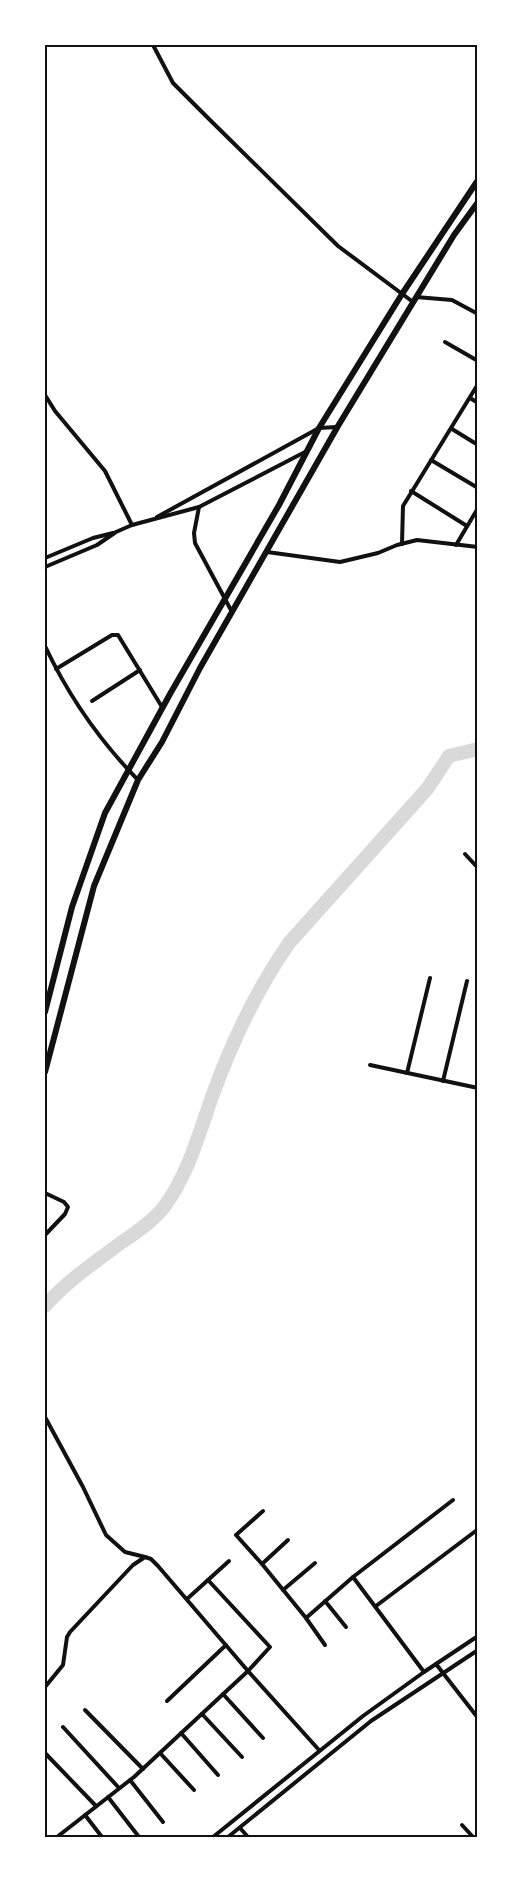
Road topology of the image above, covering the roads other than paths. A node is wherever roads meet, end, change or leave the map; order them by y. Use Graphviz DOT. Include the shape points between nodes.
graph roads {
  1 [pos="153,45"];
  2 [pos="478,180"];
  3 [pos="478,202"];
  4 [pos="402,294"];
  5 [pos="414,299"];
  6 [pos="478,314"];
  7 [pos="445,342"];
  8 [pos="478,361"];
  9 [pos="478,384"];
  10 [pos="45,395"];
  11 [pos="470,398"];
  12 [pos="478,403"];
  13 [pos="338,426"];
  14 [pos="319,428"];
  15 [pos="452,429"];
  16 [pos="478,445"];
  17 [pos="308,450"];
  18 [pos="431,460"];
  19 [pos="478,488"];
  20 [pos="411,491"];
  21 [pos="199,507"];
  22 [pos="478,508"];
  23 [pos="151,520"];
  24 [pos="132,525"];
  25 [pos="467,526"];
  26 [pos="116,532"];
  27 [pos="402,544"];
  28 [pos="456,544"];
  29 [pos="478,547"];
  30 [pos="267,552"];
  31 [pos="45,558"];
  32 [pos="45,567"];
  33 [pos="225,601"];
  34 [pos="232,612"];
  35 [pos="45,646"];
  36 [pos="56,669"];
  37 [pos="140,670"];
  38 [pos="92,701"];
  39 [pos="163,708"];
  40 [pos="129,770"];
  41 [pos="138,780"];
  42 [pos="465,854"];
  43 [pos="478,868"];
  44 [pos="430,978"];
  45 [pos="467,981"];
  46 [pos="45,1012"];
  47 [pos="370,1065"];
  48 [pos="45,1072"];
  49 [pos="407,1073"];
  50 [pos="442,1081"];
  51 [pos="478,1088"];
  52 [pos="45,1193"];
  53 [pos="45,1235"];
  54 [pos="45,1417"];
  55 [pos="453,1500"];
  56 [pos="263,1511"];
  57 [pos="477,1530"];
  58 [pos="288,1540"];
  59 [pos="145,1557"];
  60 [pos="229,1561"];
  61 [pos="315,1563"];
  62 [pos="262,1564"];
  63 [pos="353,1576"];
  64 [pos="208,1580"];
  65 [pos="283,1590"];
  66 [pos="187,1599"];
  67 [pos="325,1601"];
  68 [pos="376,1606"];
  69 [pos="306,1618"];
  70 [pos="346,1627"];
  71 [pos="478,1636"];
  72 [pos="226,1645"];
  73 [pos="325,1645"];
  74 [pos="478,1650"];
  75 [pos="436,1664"];
  76 [pos="248,1671"];
  77 [pos="424,1672"];
  78 [pos="442,1672"];
  79 [pos="45,1687"];
  80 [pos="224,1694"];
  81 [pos="167,1701"];
  82 [pos="85,1710"];
  83 [pos="202,1714"];
  84 [pos="478,1718"];
  85 [pos="63,1727"];
  86 [pos="181,1733"];
  87 [pos="263,1738"];
  88 [pos="320,1750"];
  89 [pos="45,1753"];
  90 [pos="160,1753"];
  91 [pos="242,1757"];
  92 [pos="143,1769"];
  93 [pos="218,1775"];
  94 [pos="130,1780"];
  95 [pos="119,1788"];
  96 [pos="194,1790"];
  97 [pos="108,1797"];
  98 [pos="96,1806"];
  99 [pos="85,1815"];
  100 [pos="163,1822"];
  101 [pos="462,1825"];
  102 [pos="240,1828"];
  103 [pos="57,1837"];
  104 [pos="102,1837"];
  105 [pos="139,1837"];
  106 [pos="213,1837"];
  107 [pos="228,1837"];
  108 [pos="248,1837"];
  109 [pos="472,1837"];
  1 -- 4 [label="street" via="173,83 210,120 338,246"];
  2 -- 4 [label="main road"];
  3 -- 5 [label="main road"];
  4 -- 5 [label="street"];
  4 -- 14 [label="main road"];
  5 -- 6 [label="street" via="452,300"];
  5 -- 13 [label="main road"];
  7 -- 8 [label="street"];
  9 -- 11 [label="street"];
  10 -- 24 [label="street" via="105,471"];
  11 -- 12 [label="street"];
  11 -- 15 [label="street"];
  13 -- 14 [label="street"];
  13 -- 30 [label="main road"];
  14 -- 17 [label="main road"];
  14 -- 23 [label="street"];
  15 -- 16 [label="street"];
  15 -- 18 [label="street"];
  17 -- 21 [label="street"];
  17 -- 33 [label="main road"];
  18 -- 19 [label="street"];
  18 -- 20 [label="street"];
  20 -- 25 [label="street"];
  20 -- 27 [label="street" via="403,506"];
  21 -- 23 [label="street"];
  21 -- 33 [label="street" via="195,543"];
  22 -- 25 [label="street"];
  23 -- 24 [label="street"];
  24 -- 26 [label="street"];
  25 -- 28 [label="street"];
  26 -- 31 [label="street"];
  26 -- 32 [label="street" via="97,545"];
  27 -- 28 [label="street" via="417,540"];
  27 -- 30 [label="street" via="340,561"];
  28 -- 29 [label="street"];
  30 -- 34 [label="main road"];
  33 -- 34 [label="street"];
  33 -- 39 [label="main road"];
  34 -- 41 [label="main road"];
  35 -- 36 [label="street"];
  36 -- 37 [label="street" via="116,634"];
  36 -- 40 [label="street" via="88,721"];
  37 -- 38 [label="street"];
  37 -- 39 [label="street"];
  39 -- 40 [label="main road"];
  40 -- 41 [label="street"];
  40 -- 46 [label="main road" via="105,813 72,907"];
  41 -- 48 [label="main road" via="94,886"];
  42 -- 43 [label="street"];
  44 -- 49 [label="street"];
  45 -- 50 [label="street"];
  47 -- 49 [label="street"];
  49 -- 50 [label="street"];
  50 -- 51 [label="street"];
  52 -- 53 [label="street" via="68,1208"];
  54 -- 59 [label="street" via="106,1535 125,1552"];
  55 -- 63 [label="street"];
  56 -- 62 [label="street" via="236,1535"];
  57 -- 68 [label="street"];
  58 -- 62 [label="street"];
  59 -- 66 [label="street"];
  59 -- 79 [label="street" via="70,1632 63,1665"];
  60 -- 64 [label="street"];
  61 -- 65 [label="street"];
  62 -- 65 [label="street"];
  63 -- 67 [label="street"];
  63 -- 68 [label="street"];
  64 -- 66 [label="street"];
  64 -- 76 [label="street" via="270,1647"];
  65 -- 69 [label="street"];
  66 -- 72 [label="street"];
  67 -- 69 [label="street"];
  67 -- 70 [label="street"];
  68 -- 77 [label="street"];
  69 -- 73 [label="street"];
  71 -- 75 [label="street"];
  72 -- 76 [label="street"];
  72 -- 81 [label="street"];
  74 -- 78 [label="street"];
  75 -- 77 [label="street"];
  75 -- 78 [label="street"];
  76 -- 80 [label="street"];
  76 -- 88 [label="street"];
  77 -- 88 [label="street"];
  78 -- 84 [label="street"];
  78 -- 102 [label="street" via="371,1721"];
  80 -- 83 [label="street"];
  80 -- 87 [label="street"];
  82 -- 92 [label="street"];
  83 -- 86 [label="street"];
  83 -- 91 [label="street"];
  85 -- 95 [label="street"];
  86 -- 90 [label="street"];
  86 -- 93 [label="street"];
  88 -- 106 [label="street"];
  89 -- 98 [label="street"];
  90 -- 92 [label="street"];
  90 -- 96 [label="street"];
  92 -- 94 [label="street"];
  94 -- 95 [label="street"];
  94 -- 100 [label="street"];
  95 -- 97 [label="street"];
  97 -- 98 [label="street"];
  97 -- 105 [label="street"];
  98 -- 99 [label="street"];
  99 -- 103 [label="street"];
  99 -- 104 [label="street"];
  101 -- 109 [label="street"];
  102 -- 107 [label="street"];
  102 -- 108 [label="street"];
}
